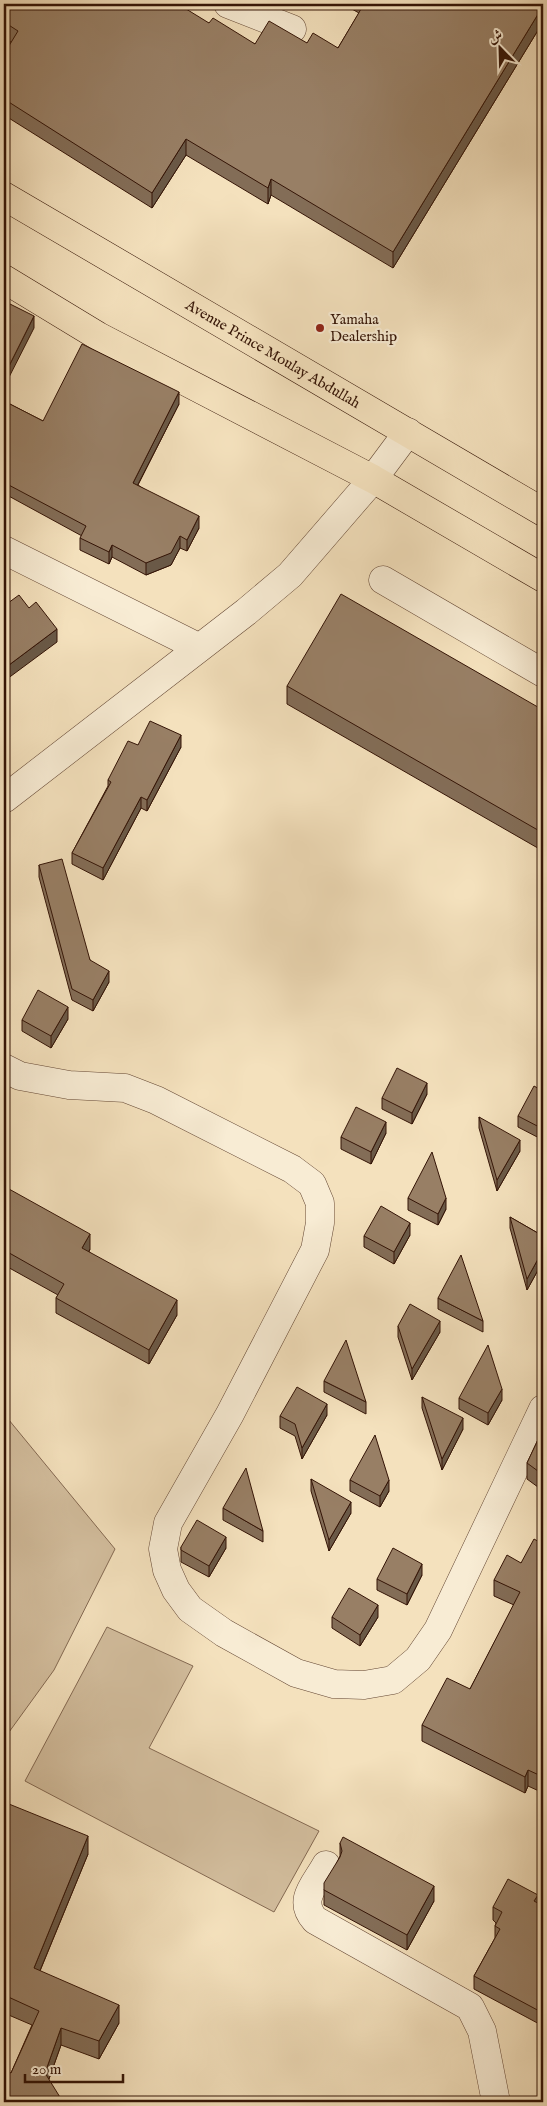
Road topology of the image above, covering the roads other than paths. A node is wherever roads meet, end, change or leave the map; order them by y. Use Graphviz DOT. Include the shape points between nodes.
graph roads {
  1 [pos="228,4"];
  2 [pos="292,30"];
  3 [pos="4,196"];
  4 [pos="4,280"];
  5 [pos="408,432"];
  6 [pos="373,479"];
  7 [pos="543,512"];
  8 [pos="4,550"];
  9 [pos="543,578"];
  10 [pos="383,580"];
  11 [pos="198,647"];
  12 [pos="543,673"];
  13 [pos="4,799"];
  14 [pos="4,1068"];
  15 [pos="543,1409"];
  16 [pos="326,1865"];
  17 [pos="496,2102"];
  1 -- 2 [label="street"];
  3 -- 5 [label="main road, Avenue Prince Moulay Abdullah"];
  4 -- 6 [label="main road" via="98,336"];
  5 -- 6 [label="street"];
  5 -- 7 [label="main road, Avenue Prince Moulay Abdullah"];
  6 -- 9 [label="main road"];
  6 -- 11 [label="street" via="290,574"];
  8 -- 11 [label="street"];
  10 -- 12 [label="street"];
  11 -- 13 [label="street"];
  14 -- 15 [label="street" via="20,1076 69,1085 125,1088 156,1100 292,1169 312,1184 320,1203 315,1250 230,1414 168,1523 163,1549 167,1570 176,1590 190,1609 224,1633 296,1673 334,1684 364,1685 393,1680 418,1659 438,1630"];
  16 -- 17 [label="street" via="307,1898 308,1913 315,1920 470,2007 482,2031"];
}
